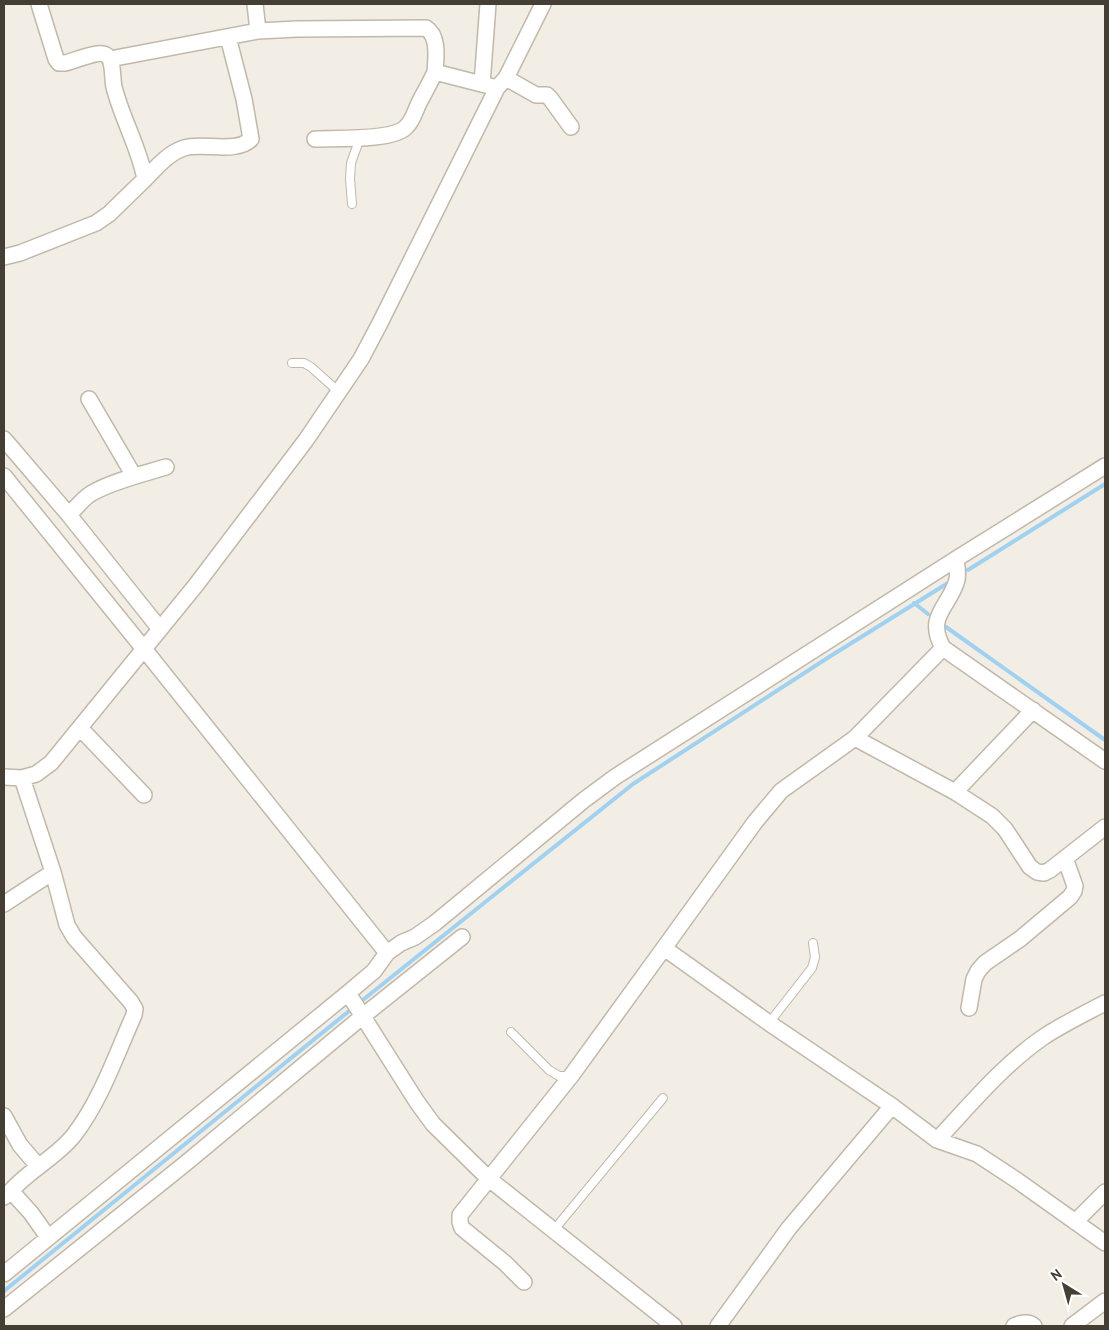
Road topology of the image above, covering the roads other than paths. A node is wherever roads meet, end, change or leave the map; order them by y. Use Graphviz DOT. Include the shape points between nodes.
graph roads {
  1 [pos="39,4"];
  2 [pos="255,4"];
  3 [pos="488,4"];
  4 [pos="543,4"];
  5 [pos="258,31"];
  6 [pos="228,37"];
  7 [pos="110,59"];
  8 [pos="435,72"];
  9 [pos="495,83"];
  10 [pos="571,127"];
  11 [pos="360,138"];
  12 [pos="315,139"];
  13 [pos="145,179"];
  14 [pos="352,204"];
  15 [pos="4,257"];
  16 [pos="292,364"];
  17 [pos="339,392"];
  18 [pos="89,399"];
  19 [pos="4,439"];
  20 [pos="1105,466"];
  21 [pos="166,467"];
  22 [pos="4,476"];
  23 [pos="134,476"];
  24 [pos="70,515"];
  25 [pos="956,559"];
  26 [pos="159,631"];
  27 [pos="146,647"];
  28 [pos="943,648"];
  29 [pos="1033,710"];
  30 [pos="80,728"];
  31 [pos="855,738"];
  32 [pos="1105,761"];
  33 [pos="4,778"];
  34 [pos="22,778"];
  35 [pos="955,792"];
  36 [pos="144,795"];
  37 [pos="1105,828"];
  38 [pos="1065,858"];
  39 [pos="53,872"];
  40 [pos="4,904"];
  41 [pos="462,937"];
  42 [pos="813,943"];
  43 [pos="664,948"];
  44 [pos="387,953"];
  45 [pos="348,993"];
  46 [pos="1105,1003"];
  47 [pos="969,1008"];
  48 [pos="363,1016"];
  49 [pos="769,1023"];
  50 [pos="511,1032"];
  51 [pos="571,1076"];
  52 [pos="663,1098"];
  53 [pos="892,1106"];
  54 [pos="4,1116"];
  55 [pos="937,1140"];
  56 [pos="38,1166"];
  57 [pos="489,1179"];
  58 [pos="1105,1192"];
  59 [pos="7,1194"];
  60 [pos="1075,1222"];
  61 [pos="553,1231"];
  62 [pos="48,1238"];
  63 [pos="1105,1243"];
  64 [pos="4,1274"];
  65 [pos="524,1282"];
  66 [pos="1105,1301"];
  67 [pos="4,1309"];
  68 [pos="674,1326"];
  69 [pos="718,1326"];
  70 [pos="1014,1326"];
  71 [pos="1034,1326"];
  72 [pos="1072,1326"];
  1 -- 7 [label="street" via="59,62 99,53"];
  2 -- 5 [label="street"];
  3 -- 9 [label="street"];
  4 -- 9 [label="street"];
  5 -- 6 [label="street"];
  5 -- 8 [label="street" via="426,28 434,37"];
  6 -- 7 [label="street"];
  6 -- 13 [label="street" via="251,139 245,144 226,147 182,148"];
  7 -- 13 [label="street" via="114,87"];
  8 -- 9 [label="street"];
  8 -- 11 [label="street" via="406,128 392,135"];
  9 -- 10 [label="street" via="547,95"];
  9 -- 17 [label="street" via="380,323"];
  11 -- 12 [label="street"];
  11 -- 14 [label="lane" via="351,163"];
  13 -- 15 [label="street" via="96,223"];
  16 -- 17 [label="lane" via="304,363 311,367"];
  17 -- 26 [label="street" via="306,440"];
  18 -- 23 [label="street"];
  19 -- 24 [label="street"];
  20 -- 25 [label="street"];
  21 -- 23 [label="street"];
  22 -- 27 [label="street"];
  23 -- 24 [label="street" via="92,493"];
  24 -- 26 [label="street"];
  25 -- 28 [label="street" via="957,582 937,621"];
  25 -- 44 [label="street" via="615,777 435,923"];
  26 -- 27 [label="street"];
  27 -- 30 [label="street"];
  27 -- 44 [label="street"];
  28 -- 29 [label="street"];
  28 -- 31 [label="street"];
  29 -- 32 [label="street"];
  29 -- 35 [label="street"];
  30 -- 34 [label="street" via="51,763 36,774"];
  30 -- 36 [label="street"];
  31 -- 35 [label="street"];
  31 -- 43 [label="street" via="781,792 755,822"];
  33 -- 34 [label="street"];
  34 -- 39 [label="street"];
  35 -- 38 [label="street" via="998,822 1030,868 1044,873"];
  37 -- 38 [label="street"];
  38 -- 47 [label="street" via="1074,891 1020,939 985,963 974,979"];
  39 -- 40 [label="street"];
  39 -- 56 [label="street" via="67,925 74,937 135,1009 96,1102 74,1136"];
  41 -- 48 [label="street"];
  42 -- 49 [label="lane" via="815,957 812,968"];
  43 -- 49 [label="street"];
  43 -- 51 [label="street"];
  44 -- 45 [label="street" via="374,971"];
  45 -- 48 [label="street"];
  45 -- 62 [label="street"];
  46 -- 55 [label="street" via="1040,1040 1000,1073"];
  48 -- 57 [label="street" via="433,1124"];
  48 -- 67 [label="street"];
  49 -- 53 [label="street"];
  50 -- 51 [label="lane" via="549,1070 559,1076"];
  51 -- 57 [label="street"];
  52 -- 61 [label="lane"];
  53 -- 55 [label="street"];
  53 -- 69 [label="street" via="789,1228"];
  54 -- 56 [label="street" via="20,1145"];
  55 -- 60 [label="street" via="977,1154"];
  56 -- 59 [label="street"];
  57 -- 61 [label="street"];
  57 -- 65 [label="street" via="460,1216 462,1228"];
  58 -- 60 [label="street"];
  59 -- 62 [label="street" via="30,1213"];
  60 -- 63 [label="street"];
  61 -- 68 [label="street"];
  62 -- 64 [label="street"];
  66 -- 72 [label="street"];
  70 -- 71 [label="street" via="1026,1323"];
}
